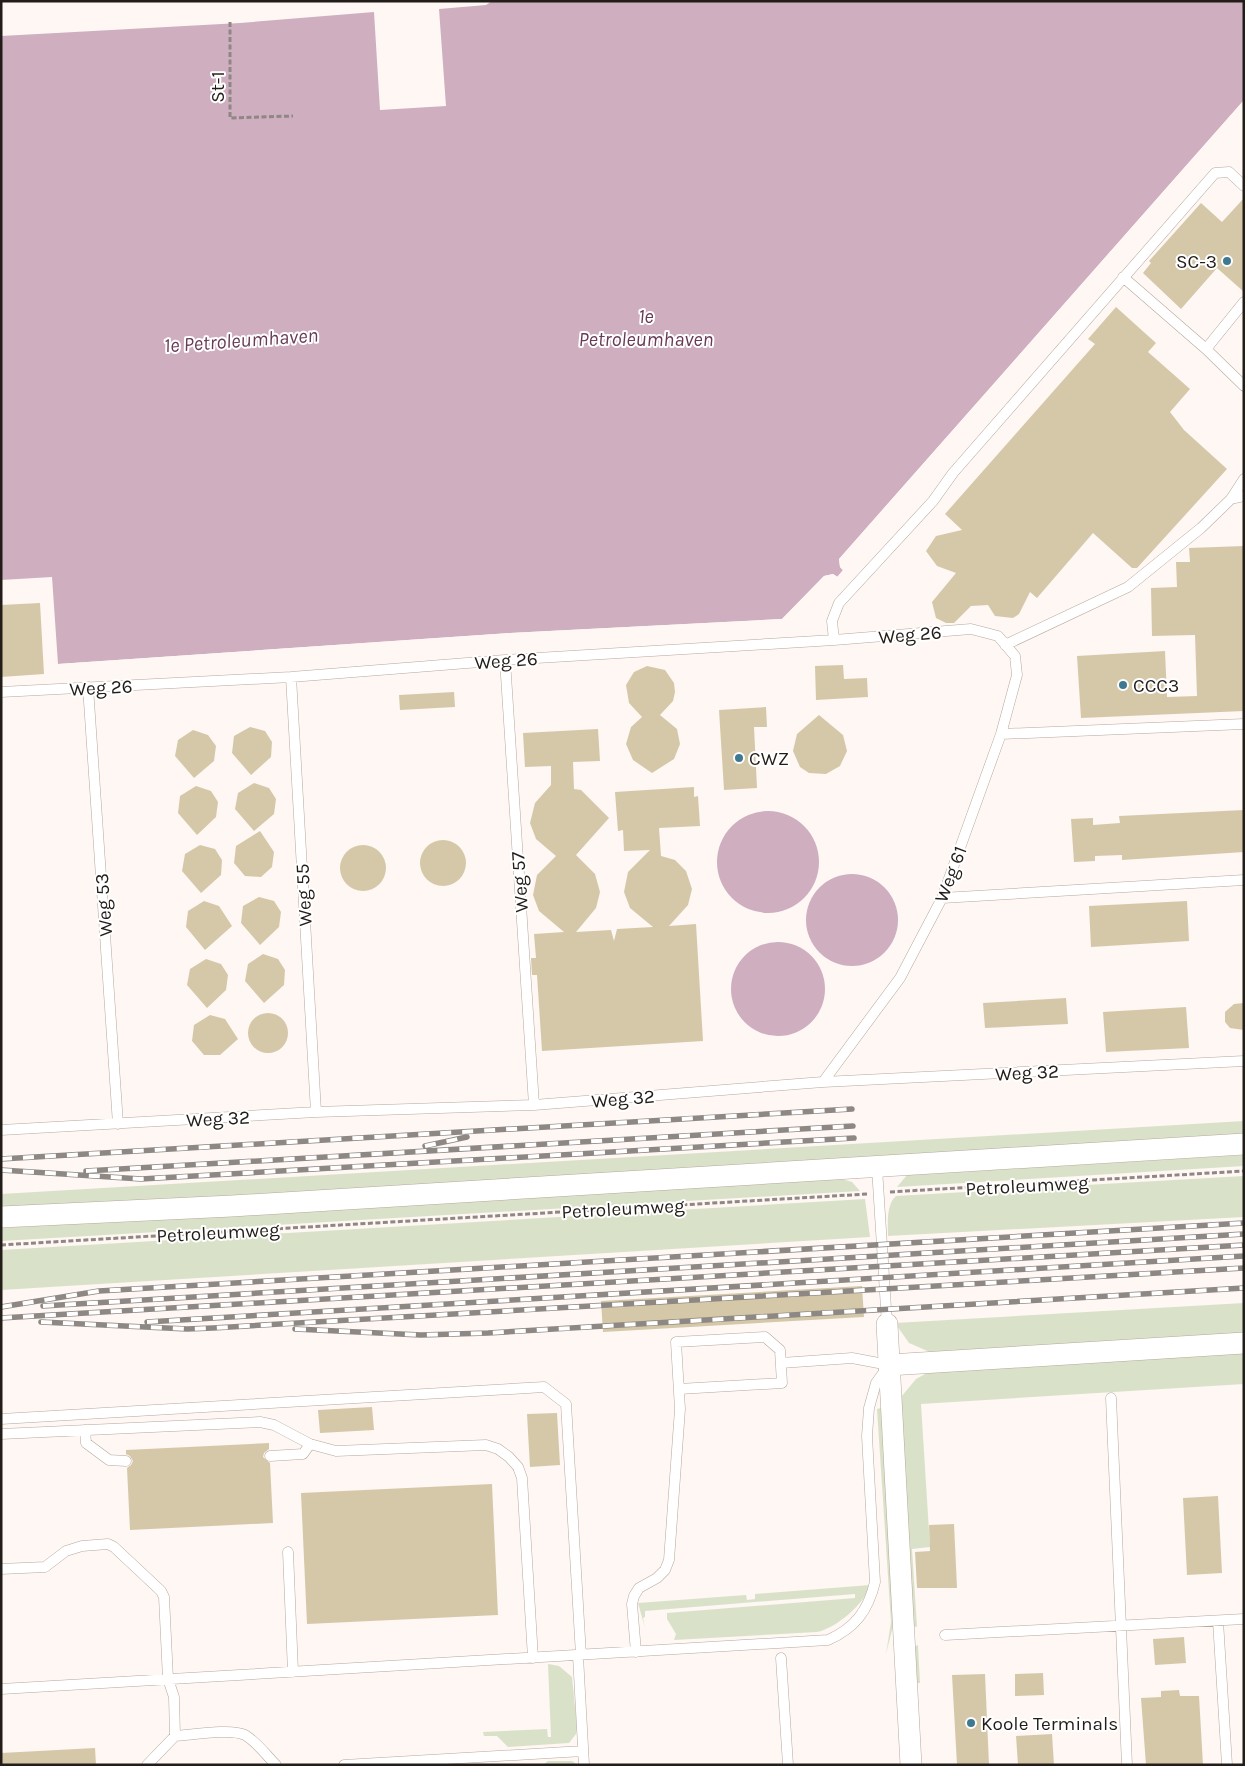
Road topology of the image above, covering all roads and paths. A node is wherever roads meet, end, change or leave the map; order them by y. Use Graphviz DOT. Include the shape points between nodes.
graph roads {
  1 [pos="230,22"];
  2 [pos="294,116"];
  3 [pos="1244,186"];
  4 [pos="1123,277"];
  5 [pos="1244,302"];
  6 [pos="1206,349"];
  7 [pos="1244,386"];
  8 [pos="1244,480"];
  9 [pos="1244,496"];
  10 [pos="1231,498"];
  11 [pos="834,640"];
  12 [pos="1005,645"];
  13 [pos="505,660"];
  14 [pos="291,677"];
  15 [pos="88,687"];
  16 [pos="1,692"];
  17 [pos="1244,724"];
  18 [pos="1002,734"];
  19 [pos="1244,880"];
  20 [pos="942,898"];
  21 [pos="1244,1061"];
  22 [pos="823,1082"];
  23 [pos="534,1105"];
  24 [pos="316,1112"];
  25 [pos="118,1124"];
  26 [pos="1,1130"];
  27 [pos="1244,1144"];
  28 [pos="877,1168"];
  29 [pos="1244,1171"];
  30 [pos="878,1192"];
  31 [pos="1,1217"];
  32 [pos="1,1245"];
  33 [pos="887,1324"];
  34 [pos="1244,1344"];
  35 [pos="781,1363"];
  36 [pos="888,1365"];
  37 [pos="679,1388"];
  38 [pos="1111,1398"];
  39 [pos="1,1419"];
  40 [pos="85,1430"];
  41 [pos="1,1434"];
  42 [pos="310,1444"];
  43 [pos="270,1456"];
  44 [pos="126,1461"];
  45 [pos="288,1552"];
  46 [pos="1,1569"];
  47 [pos="1244,1619"];
  48 [pos="1218,1621"];
  49 [pos="1121,1626"];
  50 [pos="945,1635"];
  51 [pos="636,1652"];
  52 [pos="580,1655"];
  53 [pos="533,1658"];
  54 [pos="781,1658"];
  55 [pos="293,1672"];
  56 [pos="168,1679"];
  57 [pos="1,1689"];
  58 [pos="175,1736"];
  59 [pos="583,1751"];
  60 [pos="534,1754"];
  61 [pos="147,1765"];
  62 [pos="276,1765"];
  63 [pos="344,1765"];
  64 [pos="534,1765"];
  65 [pos="584,1765"];
  66 [pos="788,1765"];
  67 [pos="911,1765"];
  68 [pos="1127,1765"];
  69 [pos="1227,1765"];
  1 -- 2 [label="path, St-1" via="230,118"];
  3 -- 4 [label="lane" via="1229,172 1215,173"];
  4 -- 6 [label="lane"];
  4 -- 11 [label="lane" via="953,473 933,501 839,603 832,621"];
  5 -- 6 [label="lane"];
  6 -- 7 [label="lane"];
  8 -- 10 [label="lane"];
  9 -- 10 [label="lane"];
  10 -- 12 [label="lane" via="1201,528 1128,587"];
  11 -- 12 [label="lane, Weg 26" via="971,629 998,636"];
  11 -- 13 [label="lane, Weg 26"];
  12 -- 18 [label="lane, Weg 61" via="1015,656 1017,675"];
  13 -- 14 [label="lane, Weg 26"];
  13 -- 23 [label="lane, Weg 57"];
  14 -- 15 [label="lane, Weg 26"];
  14 -- 24 [label="lane, Weg 55"];
  15 -- 16 [label="lane, Weg 26"];
  15 -- 25 [label="lane, Weg 53"];
  17 -- 18 [label="lane"];
  18 -- 20 [label="lane, Weg 61"];
  19 -- 20 [label="lane"];
  20 -- 22 [label="lane, Weg 61" via="900,978"];
  21 -- 22 [label="lane, Weg 32"];
  22 -- 23 [label="lane, Weg 32"];
  23 -- 24 [label="lane, Weg 32"];
  24 -- 25 [label="lane, Weg 32"];
  25 -- 26 [label="lane, Weg 32"];
  27 -- 28 [label="street, Petroleumweg"];
  28 -- 30 [label="lane"];
  28 -- 31 [label="street, Petroleumweg"];
  29 -- 30 [label="path, Petroleumweg"];
  30 -- 32 [label="path, Petroleumweg"];
  30 -- 33 [label="lane"];
  33 -- 36 [label="street"];
  34 -- 36 [label="street"];
  35 -- 36 [label="lane" via="852,1358"];
  35 -- 37 [label="lane" via="782,1383"];
  35 -- 37 [label="lane" via="780,1350 765,1337 676,1342"];
  36 -- 51 [label="lane" via="876,1383 869,1408 867,1436 875,1582 870,1603 845,1632 828,1640"];
  36 -- 67 [label="street"];
  37 -- 51 [label="lane" via="680,1427 672,1546 666,1570 638,1588 634,1596"];
  38 -- 49 [label="lane"];
  39 -- 52 [label="lane" via="544,1387 566,1404"];
  40 -- 41 [label="lane"];
  40 -- 42 [label="lane" via="260,1422 274,1425"];
  40 -- 44 [label="lane" via="86,1443 109,1460"];
  42 -- 43 [label="lane" via="303,1454"];
  42 -- 53 [label="lane" via="336,1450 480,1445 498,1449 509,1457 522,1478"];
  45 -- 55 [label="lane"];
  46 -- 56 [label="lane" via="45,1567 66,1551 82,1546 108,1544 114,1547 164,1597"];
  47 -- 48 [label="lane"];
  48 -- 49 [label="lane"];
  48 -- 69 [label="lane"];
  49 -- 50 [label="lane"];
  49 -- 68 [label="lane"];
  51 -- 52 [label="lane"];
  52 -- 53 [label="lane"];
  52 -- 59 [label="lane"];
  53 -- 55 [label="lane"];
  54 -- 66 [label="lane"];
  55 -- 56 [label="lane"];
  56 -- 57 [label="lane"];
  56 -- 58 [label="lane" via="174,1697"];
  58 -- 61 [label="lane"];
  58 -- 62 [label="lane" via="243,1734"];
  59 -- 60 [label="lane"];
  59 -- 65 [label="lane"];
  60 -- 63 [label="lane"];
  60 -- 64 [label="lane"];
}
